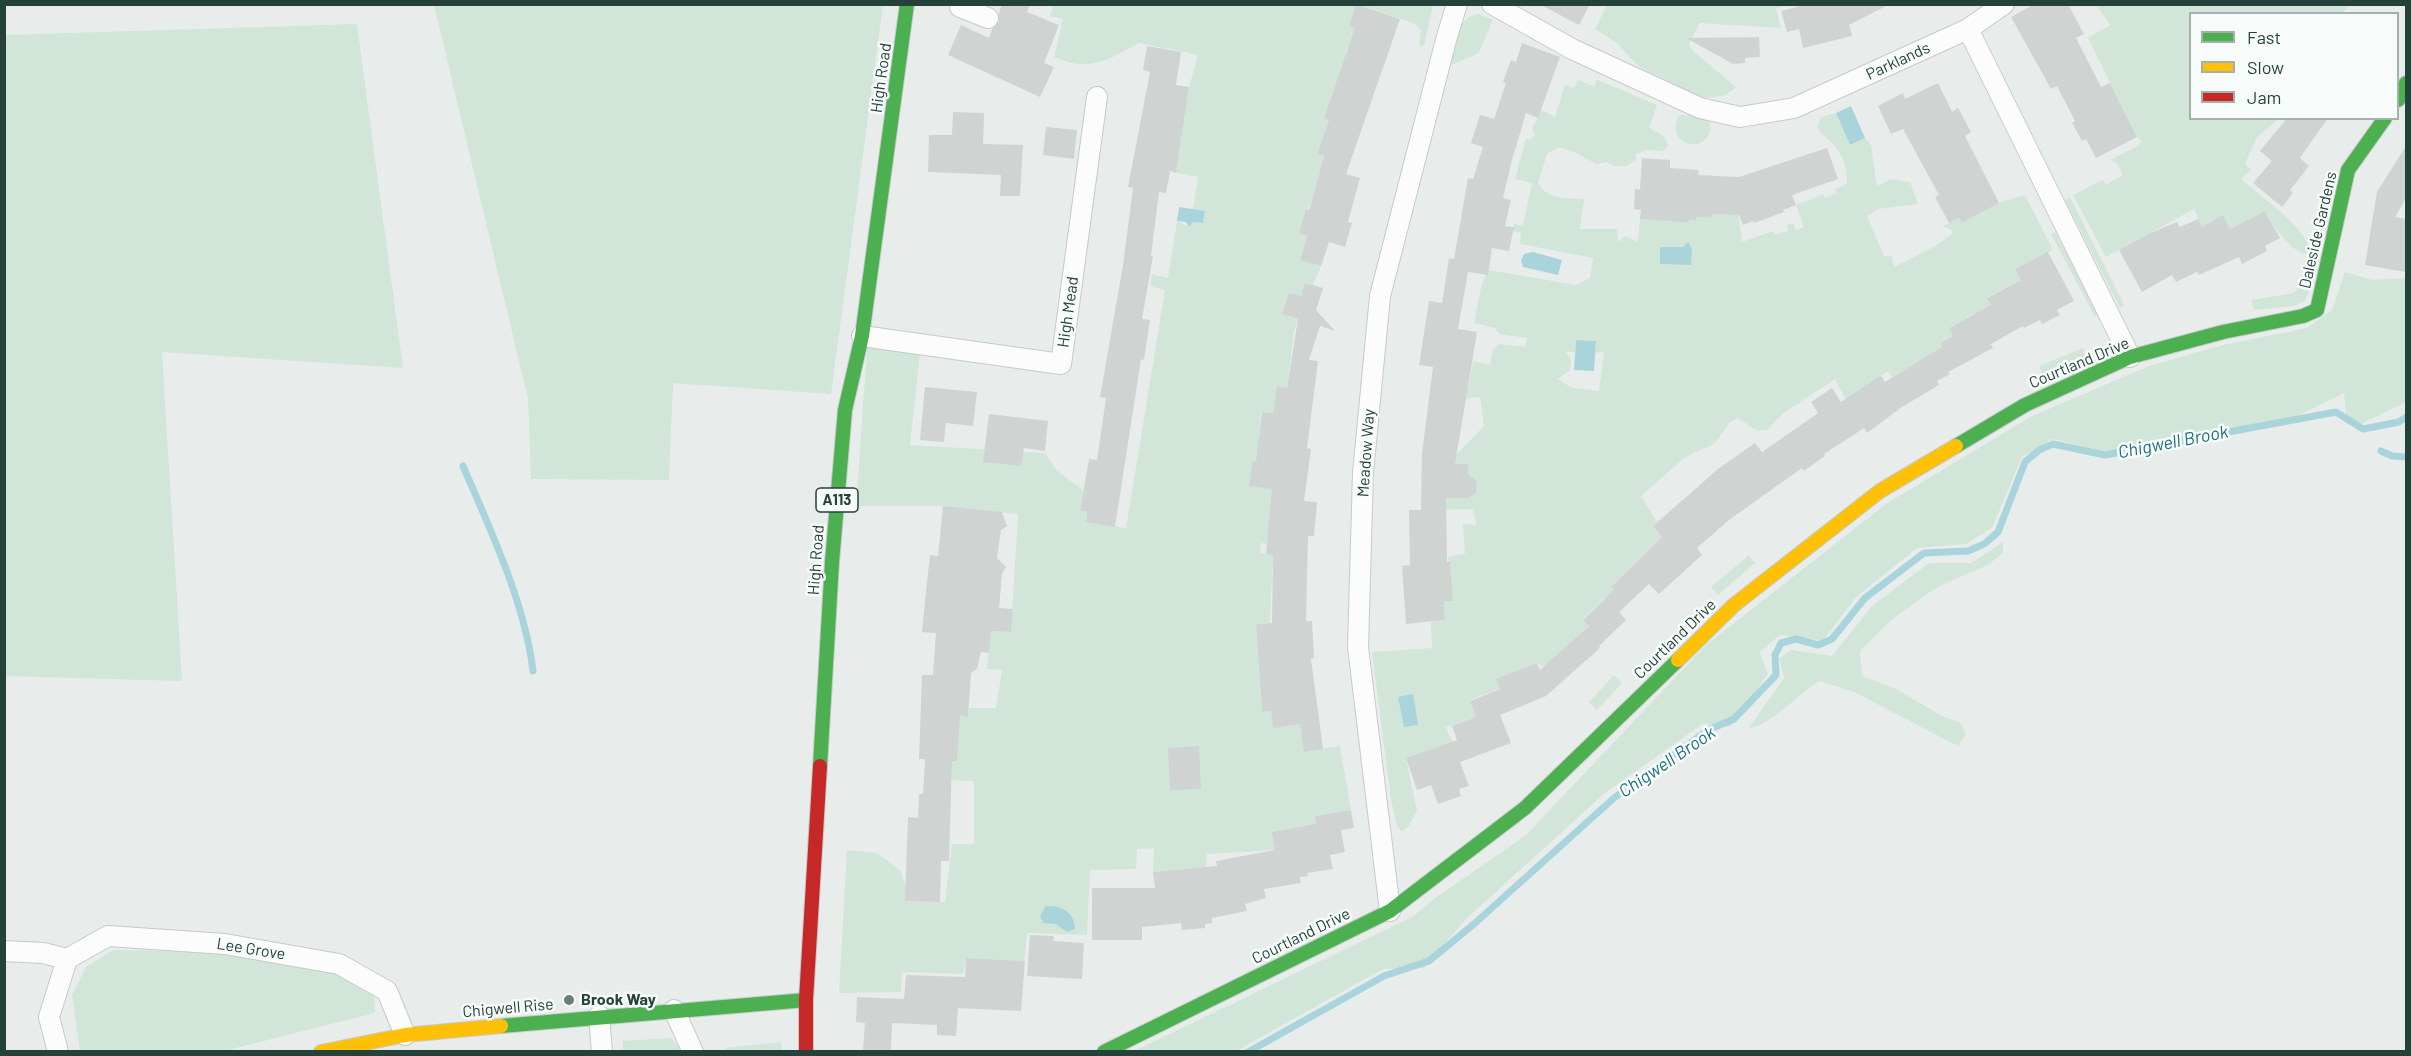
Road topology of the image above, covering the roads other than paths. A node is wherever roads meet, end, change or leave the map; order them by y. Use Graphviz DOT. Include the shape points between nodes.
graph roads {
  1 [pos="907,4"];
  2 [pos="1457,4"];
  3 [pos="1492,4"];
  4 [pos="2004,4"];
  5 [pos="1968,29"];
  6 [pos="1097,97"];
  7 [pos="2384,120"];
  8 [pos="2303,316"];
  9 [pos="862,336"];
  10 [pos="2130,357"];
  11 [pos="1390,911"];
  12 [pos="4,951"];
  13 [pos="67,959"];
  14 [pos="806,1000"];
  15 [pos="674,1010"];
  16 [pos="599,1016"];
  17 [pos="405,1035"];
  18 [pos="58,1052"];
  19 [pos="321,1052"];
  20 [pos="602,1052"];
  21 [pos="693,1052"];
  22 [pos="806,1052"];
  23 [pos="1104,1052"];
  1 -- 9 [label="street, High Road / A113"];
  2 -- 11 [label="street, Meadow Way" via="1380,296 1363,473 1358,647"];
  3 -- 5 [label="street, Parklands" via="1572,49 1700,108 1740,117 1794,108"];
  4 -- 5 [label="street, Parklands"];
  5 -- 10 [label="street"];
  6 -- 9 [label="street, High Mead" via="1062,364"];
  7 -- 8 [label="street, Daleside Gardens" via="2348,170 2317,310"];
  8 -- 10 [label="street, Courtland Drive"];
  9 -- 14 [label="street, High Road / A113" via="845,410 836,504"];
  10 -- 11 [label="street, Courtland Drive" via="2025,405 1881,491 1734,605 1525,808"];
  11 -- 23 [label="street, Courtland Drive"];
  12 -- 13 [label="street" via="43,952"];
  13 -- 17 [label="street, Lee Grove" via="108,936 225,944 339,964 387,992"];
  13 -- 18 [label="street" via="50,1017"];
  14 -- 15 [label="street, Chigwell Rise"];
  14 -- 22 [label="street, High Road / A113"];
  15 -- 16 [label="street, Chigwell Rise"];
  15 -- 21 [label="street"];
  16 -- 17 [label="street, Chigwell Rise"];
  16 -- 20 [label="street"];
  17 -- 19 [label="street, Chigwell Rise"];
}
